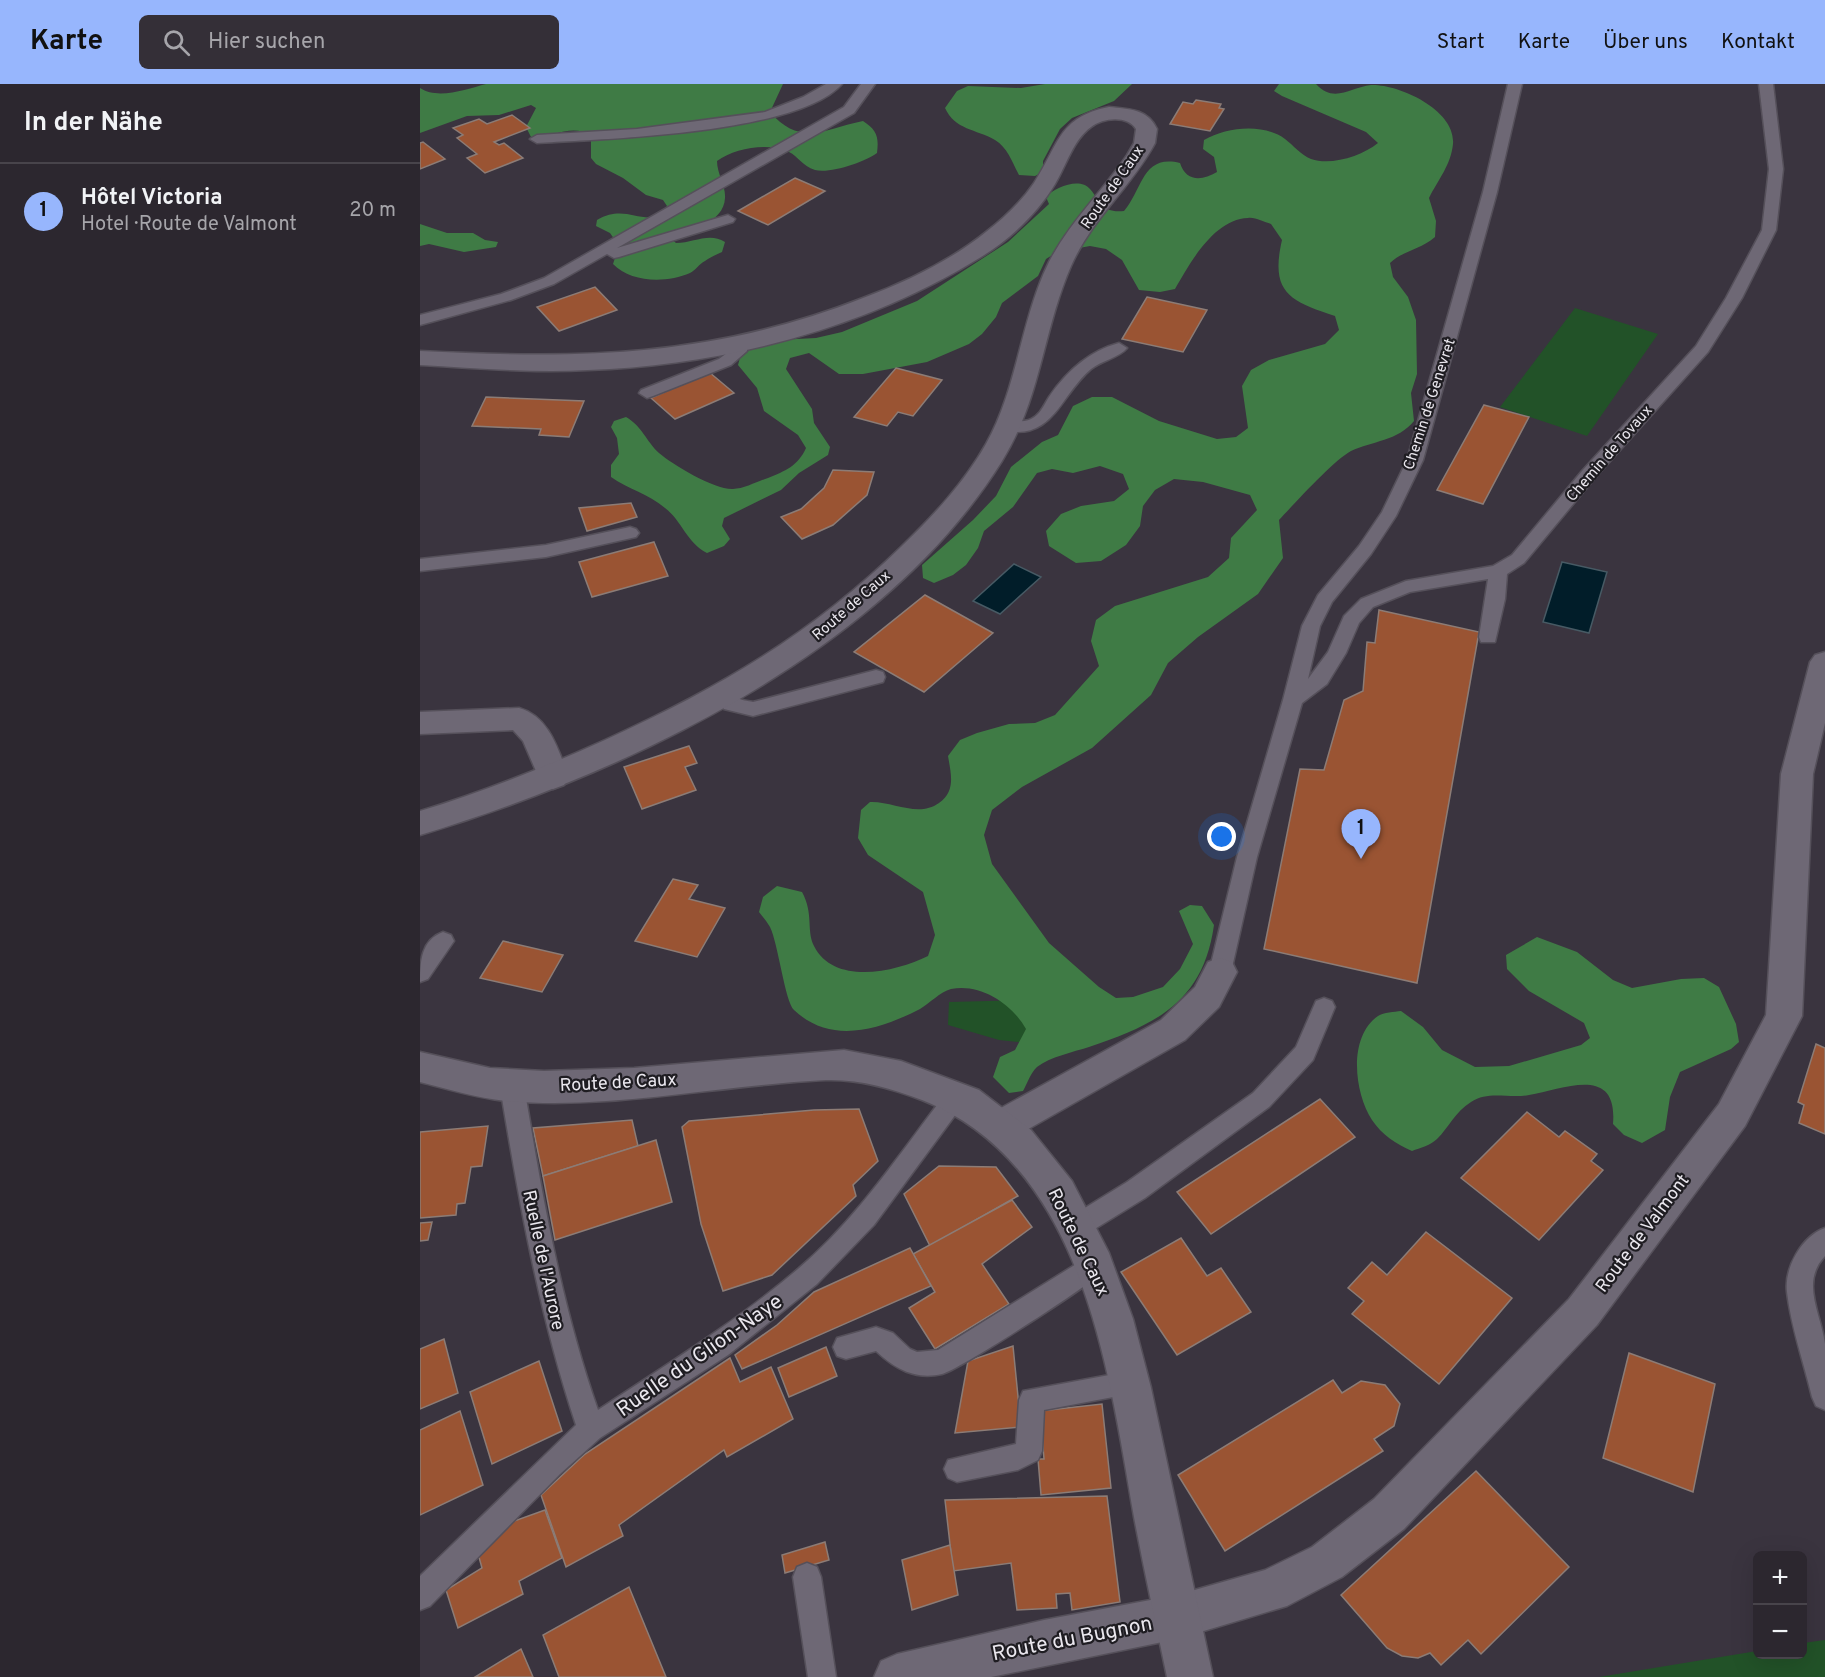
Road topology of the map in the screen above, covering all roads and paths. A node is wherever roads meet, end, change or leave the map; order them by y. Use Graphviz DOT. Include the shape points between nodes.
graph roads {
  1 [pos="835,84"];
  2 [pos="868,84"];
  3 [pos="1515,84"];
  4 [pos="1766,84"];
  5 [pos="537,139"];
  6 [pos="728,219"];
  7 [pos="595,257"];
  8 [pos="420,320"];
  9 [pos="738,342"];
  10 [pos="1119,348"];
  11 [pos="420,358"];
  12 [pos="647,393"];
  13 [pos="1009,426"];
  14 [pos="630,533"];
  15 [pos="420,565"];
  16 [pos="1498,571"];
  17 [pos="1488,637"];
  18 [pos="1825,662"];
  19 [pos="876,676"];
  20 [pos="724,696"];
  21 [pos="1293,700"];
  22 [pos="420,723"];
  23 [pos="553,777"];
  24 [pos="420,823"];
  25 [pos="443,941"];
  26 [pos="1220,972"];
  27 [pos="420,973"];
  28 [pos="1324,1007"];
  29 [pos="421,1069"];
  30 [pos="512,1086"];
  31 [pos="958,1095"];
  32 [pos="1003,1125"];
  33 [pos="1076,1227"];
  34 [pos="1825,1239"];
  35 [pos="1094,1264"];
  36 [pos="846,1347"];
  37 [pos="1131,1383"];
  38 [pos="1825,1397"];
  39 [pos="591,1429"];
  40 [pos="957,1469"];
  41 [pos="807,1577"];
  42 [pos="420,1596"];
  43 [pos="1177,1617"];
  44 [pos="822,1677"];
  45 [pos="897,1677"];
  46 [pos="1190,1677"];
  1 -- 5 [label="lane" via="801,104 768,116 637,133"];
  2 -- 7 [label="lane" via="849,110"];
  3 -- 21 [label="lane, Chemin de Genevret" via="1490,192 1414,460 1390,512 1316,613"];
  4 -- 16 [label="lane, Chemin de Tovaux" via="1776,169 1769,230 1734,298 1702,348 1518,559"];
  6 -- 7 [label="lane"];
  7 -- 8 [label="lane" via="540,285"];
  9 -- 11 [label="street, Route de Caux" via="612,362"];
  9 -- 12 [label="lane" via="739,351 725,362"];
  9 -- 13 [label="street, Route de Caux" via="876,303 922,282 977,249 1024,210 1083,122 1115,114 1139,119 1148,135 1072,243 1053,277 1031,366"];
  10 -- 13 [label="lane" via="1097,357 1077,374 1037,423"];
  13 -- 20 [label="street, Route de Caux" via="947,518 867,595 812,640"];
  14 -- 15 [label="lane" via="546,551"];
  16 -- 17 [label="lane"];
  16 -- 21 [label="lane, Chemin de Tovaux" via="1406,587 1367,603 1351,620 1320,680"];
  18 -- 43 [label="street, Route de Valmont" via="1797,774 1784,1016 1732,1115 1583,1312 1389,1514 1356,1542 1298,1578 1271,1590"];
  19 -- 20 [label="lane" via="753,709 731,704"];
  20 -- 23 [label="street, Route de Caux"];
  21 -- 26 [label="lane, Chemin de Genevret" via="1246,857"];
  22 -- 23 [label="street" via="519,719 536,736"];
  23 -- 24 [label="street, Route de Caux"];
  25 -- 27 [label="lane"];
  26 -- 32 [label="street" via="1207,997 1173,1029"];
  28 -- 33 [label="lane" via="1305,1053 1261,1101 1136,1190"];
  29 -- 30 [label="street, Route de Caux"];
  30 -- 31 [label="street, Route de Caux" via="602,1084 838,1065 916,1079"];
  30 -- 39 [label="lane, Ruelle de l'Aurore" via="545,1277 570,1373"];
  31 -- 32 [label="street, Route de Caux"];
  31 -- 39 [label="lane, Ruelle du Glion-Naye" via="865,1217 808,1276 719,1346"];
  32 -- 33 [label="street, Route de Caux" via="1028,1152"];
  33 -- 35 [label="street, Route de Caux"];
  34 -- 38 [label="lane" via="1806,1259 1799,1290"];
  35 -- 36 [label="lane" via="942,1362 917,1365 876,1339"];
  35 -- 37 [label="street, Route de Caux" via="1116,1323"];
  37 -- 40 [label="lane" via="1032,1400 1029,1451 1018,1457"];
  37 -- 43 [label="street, Route de Caux"];
  39 -- 42 [label="lane, Ruelle du Glion-Naye"];
  41 -- 44 [label="lane"];
  43 -- 45 [label="street, Route du Bugnon" via="1044,1642"];
  43 -- 46 [label="street, Route de Caux"];
}
